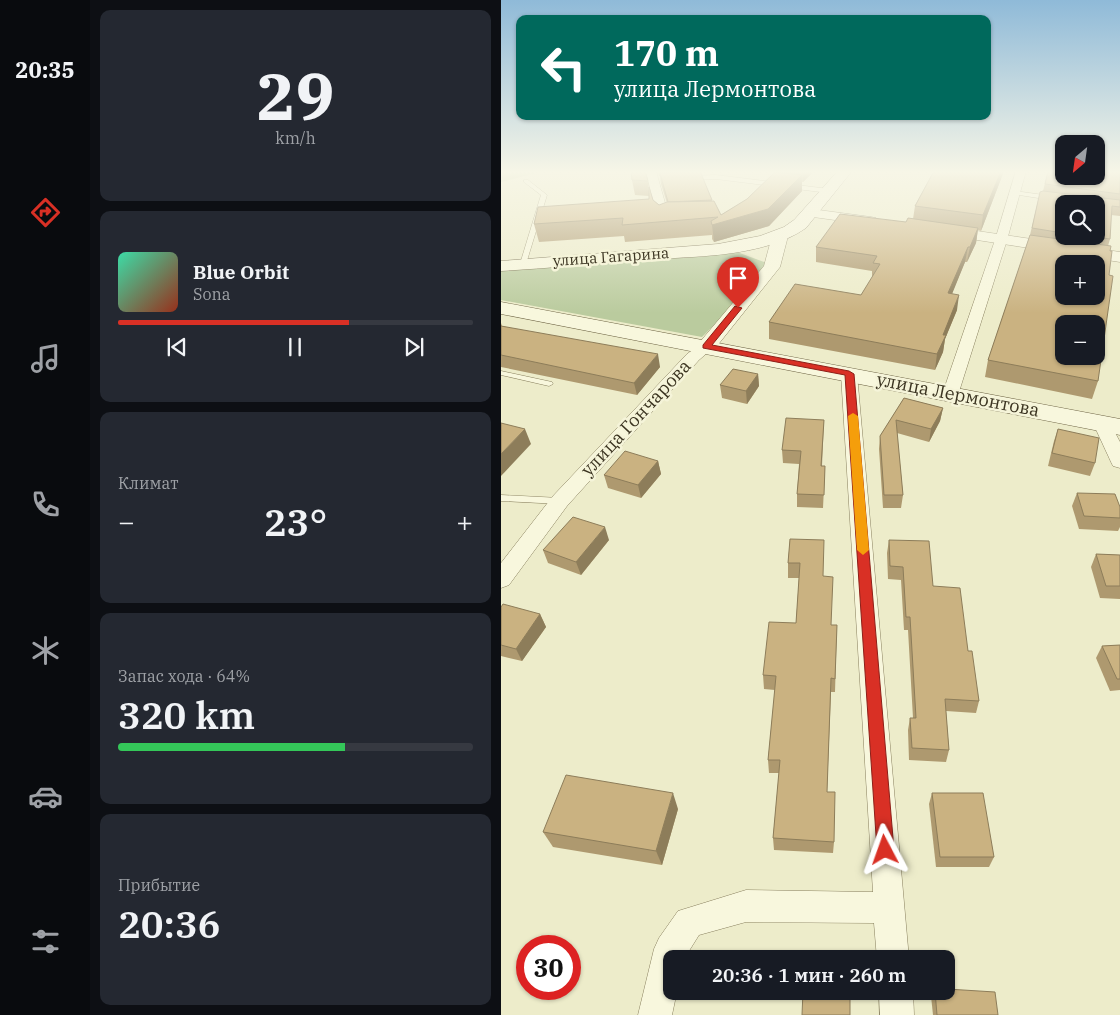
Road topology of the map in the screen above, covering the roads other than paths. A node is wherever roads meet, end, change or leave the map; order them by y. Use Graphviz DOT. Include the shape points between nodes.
graph roads {
  1 [pos="537,218"];
  2 [pos="806,218"];
  3 [pos="848,218"];
  4 [pos="1007,218"];
  5 [pos="887,224"];
  6 [pos="925,229"];
  7 [pos="780,236"];
  8 [pos="1001,240"];
  9 [pos="1120,257"];
  10 [pos="523,264"];
  11 [pos="501,266"];
  12 [pos="501,308"];
  13 [pos="706,347"];
  14 [pos="501,373"];
  15 [pos="849,374"];
  16 [pos="549,384"];
  17 [pos="950,395"];
  18 [pos="1111,425"];
  19 [pos="1120,462"];
  20 [pos="501,498"];
  21 [pos="560,501"];
  22 [pos="501,578"];
  23 [pos="889,908"];
  24 [pos="892,950"];
  25 [pos="896,1000"];
  26 [pos="655,1015"];
  27 [pos="897,1015"];
  1 -- 10 [label="lane"];
  2 -- 7 [label="main road"];
  3 -- 5 [label="street"];
  4 -- 8 [label="street"];
  6 -- 8 [label="street"];
  7 -- 10 [label="main road, улица Гагарина" via="745,246 718,249"];
  7 -- 13 [label="street, улица Гончарова" via="771,267"];
  8 -- 9 [label="street"];
  8 -- 17 [label="street"];
  10 -- 11 [label="main road, улица Гагарина"];
  12 -- 13 [label="main road, улица Лермонтова"];
  13 -- 15 [label="main road, улица Лермонтова"];
  13 -- 21 [label="street, улица Гончарова" via="693,356"];
  14 -- 16 [label="lane"];
  15 -- 17 [label="main road, улица Лермонтова"];
  15 -- 23 [label="street"];
  17 -- 18 [label="main road, улица Лермонтова"];
  18 -- 19 [label="street"];
  20 -- 21 [label="lane"];
  21 -- 22 [label="street, улица Гончарова"];
  23 -- 24 [label="street"];
  23 -- 26 [label="street" via="746,906 689,922 670,949"];
  25 -- 27 [label="street"];
}
